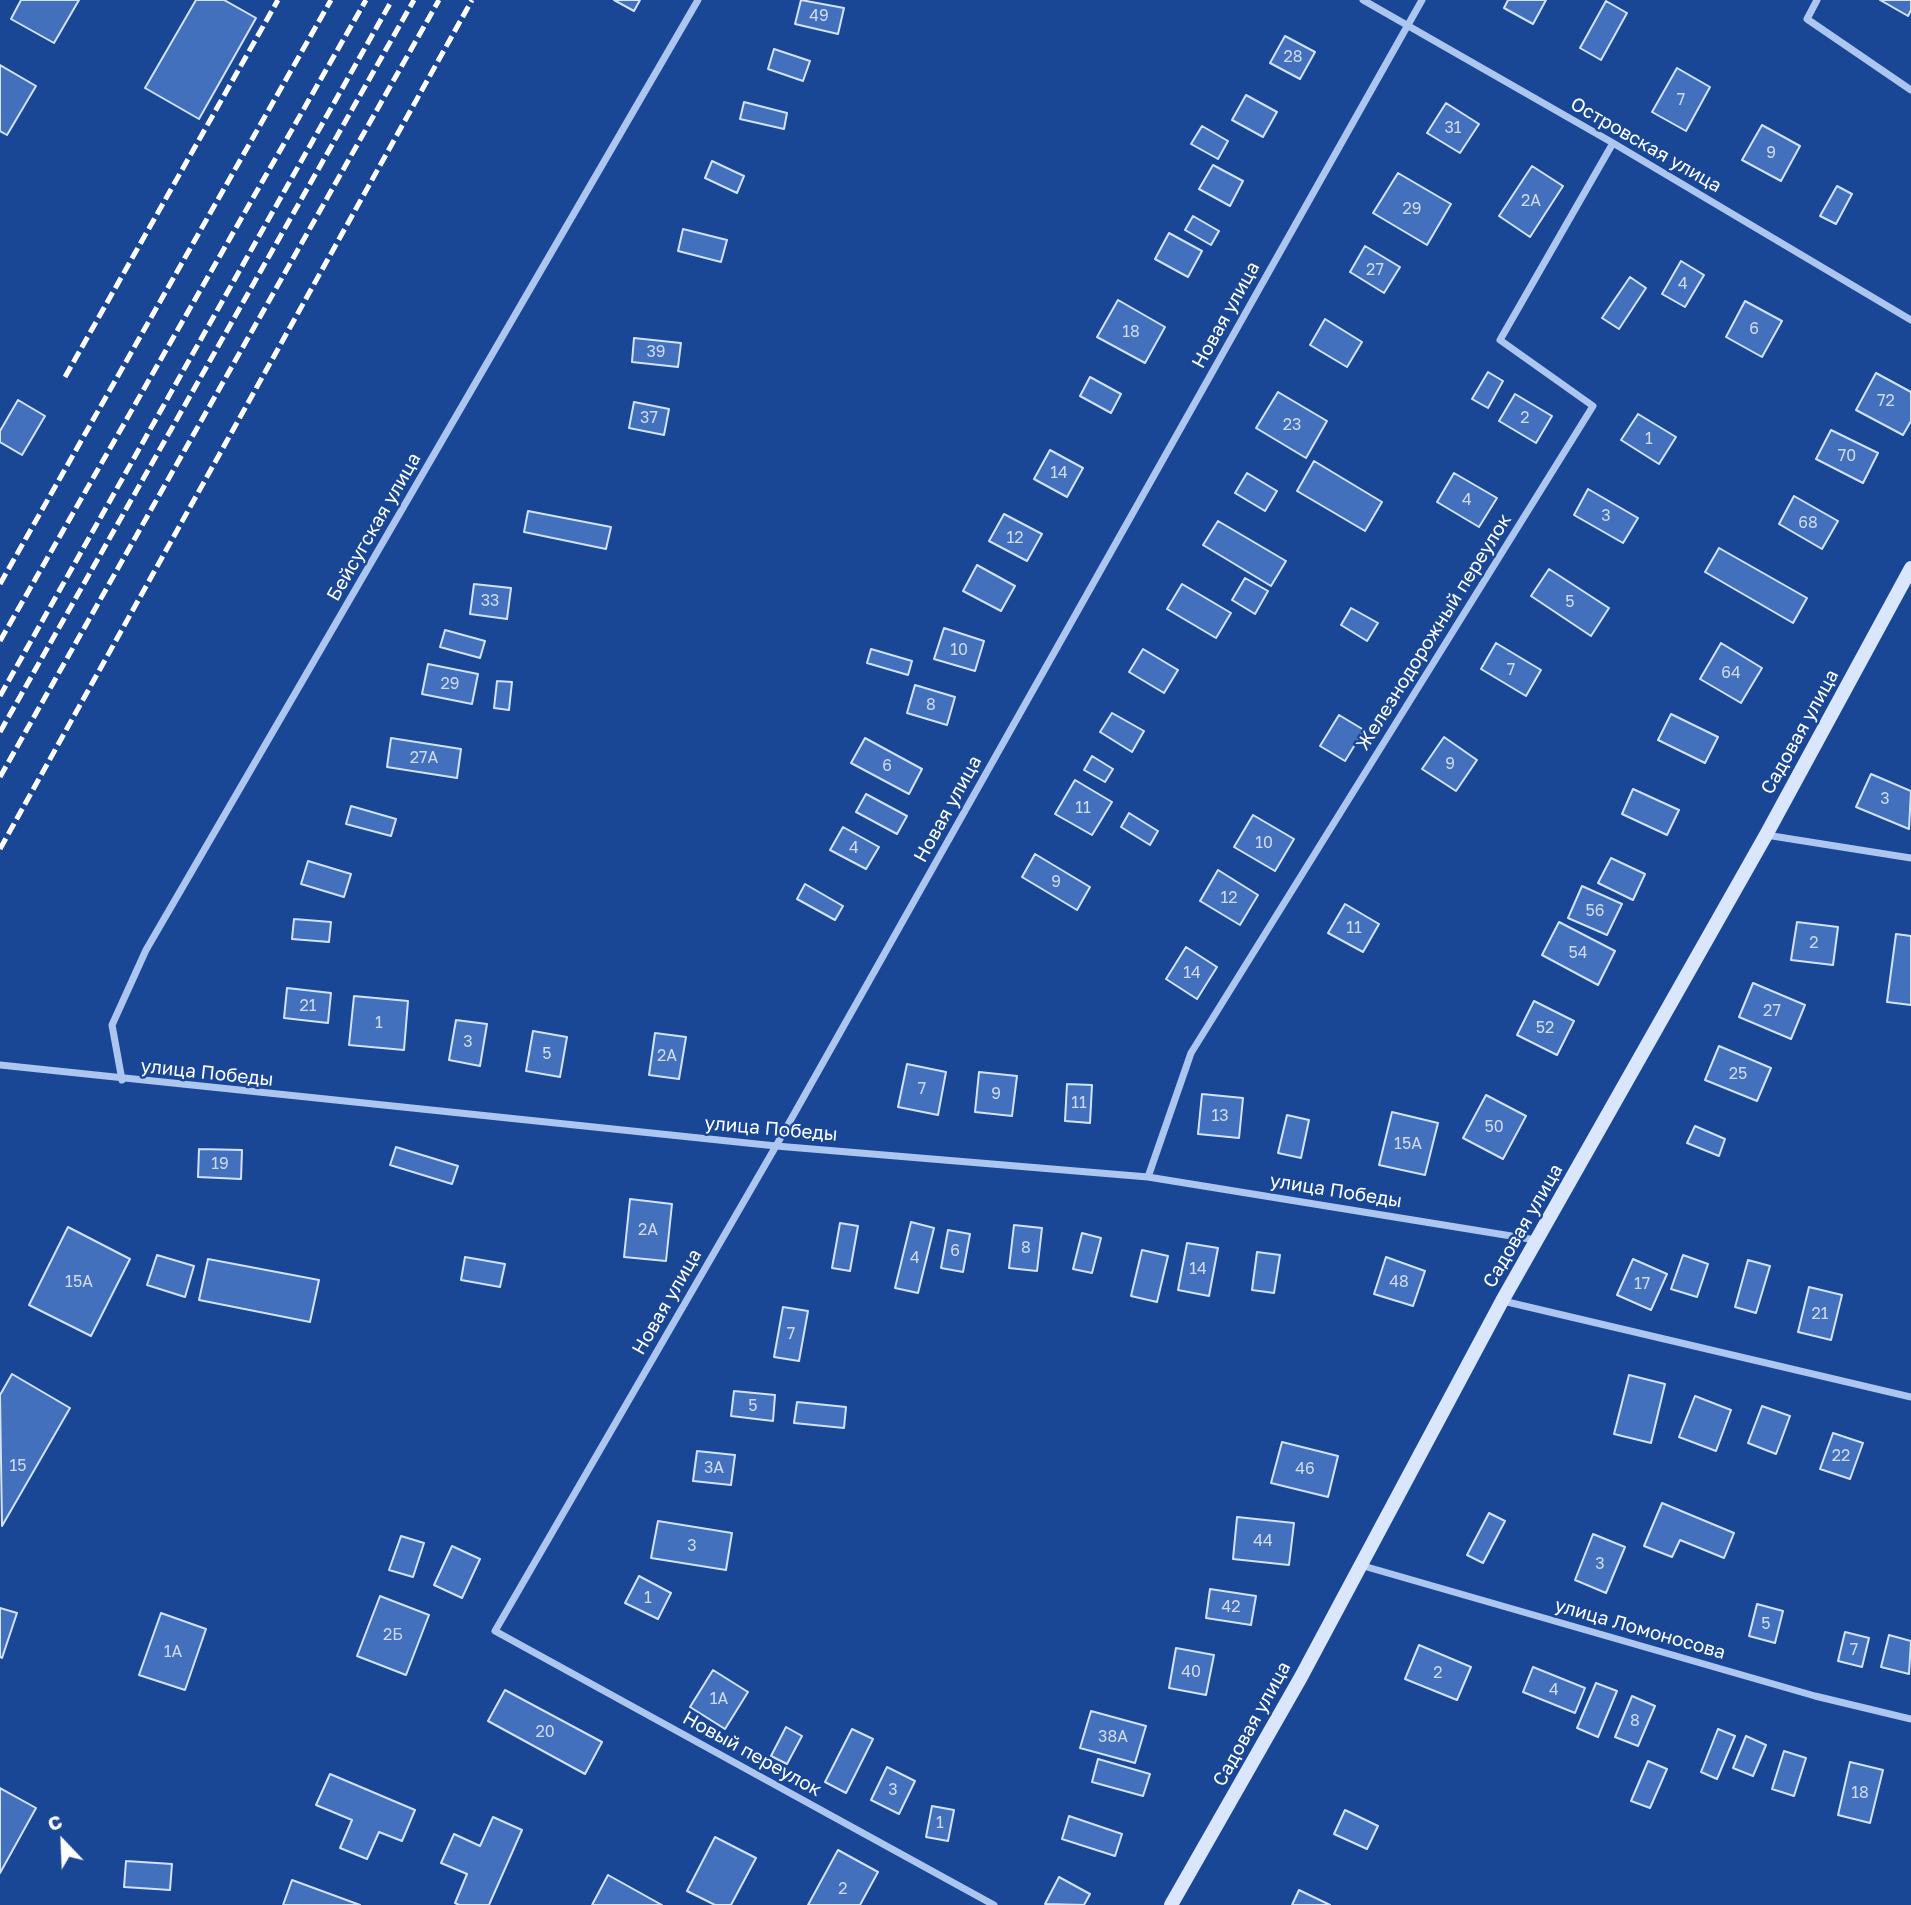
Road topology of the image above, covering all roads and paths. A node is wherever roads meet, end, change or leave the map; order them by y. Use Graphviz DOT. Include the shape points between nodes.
graph roads {
  1 [pos="698,0"];
  2 [pos="1363,0"];
  3 [pos="1422,0"];
  4 [pos="1817,0"];
  5 [pos="1408,25"];
  6 [pos="1911,90"];
  7 [pos="1613,143"];
  8 [pos="1911,320"];
  9 [pos="1911,568"];
  10 [pos="1766,835"];
  11 [pos="1911,858"];
  12 [pos="0,1065"];
  13 [pos="122,1080"];
  14 [pos="776,1146"];
  15 [pos="1148,1177"];
  16 [pos="1538,1240"];
  17 [pos="1502,1301"];
  18 [pos="1911,1397"];
  19 [pos="1360,1565"];
  20 [pos="495,1631"];
  21 [pos="1911,1719"];
  22 [pos="994,1905"];
  23 [pos="1171,1905"];
  1 -- 13 [label="street, Бейсугская улица" via="146,950 113,1025"];
  2 -- 5 [label="street, Островская улица"];
  3 -- 5 [label="street, Новая улица"];
  4 -- 6 [label="street" via="1807,19"];
  5 -- 7 [label="street, Островская улица"];
  5 -- 14 [label="street, Новая улица"];
  7 -- 8 [label="street, Островская улица"];
  7 -- 15 [label="street, Железнодорожный переулок" via="1500,341 1593,406 1191,1053"];
  9 -- 10 [label="street, Садовая улица"];
  10 -- 11 [label="street"];
  10 -- 16 [label="street, Садовая улица"];
  12 -- 13 [label="street, улица Победы"];
  13 -- 14 [label="street, улица Победы"];
  14 -- 15 [label="street, улица Победы"];
  14 -- 20 [label="street, Новая улица"];
  15 -- 16 [label="street, улица Победы"];
  16 -- 17 [label="street, Садовая улица"];
  17 -- 18 [label="street"];
  17 -- 19 [label="street, Садовая улица"];
  19 -- 21 [label="street, улица Ломоносова" via="1815,1696"];
  19 -- 23 [label="street, Садовая улица"];
  20 -- 22 [label="street, Новый переулок"];
}
